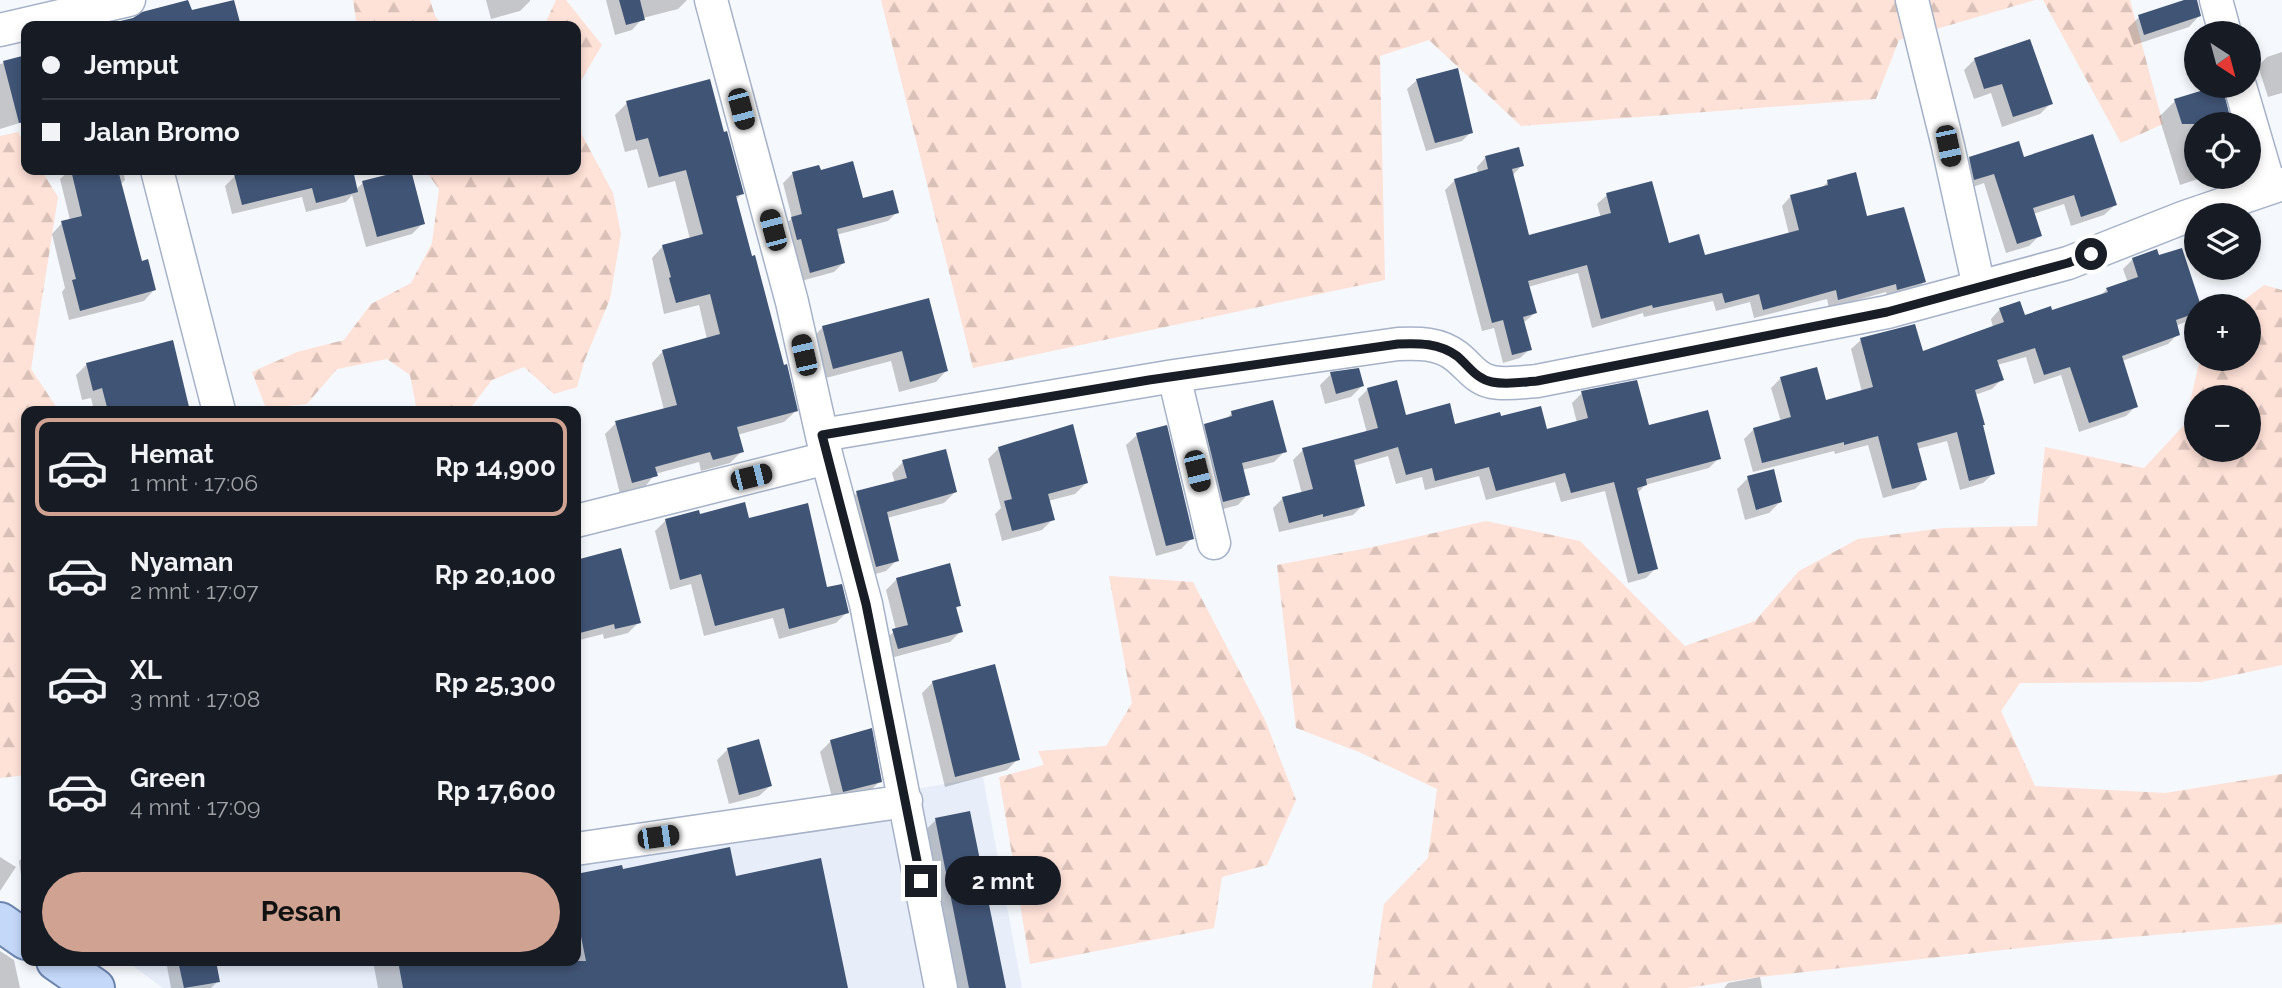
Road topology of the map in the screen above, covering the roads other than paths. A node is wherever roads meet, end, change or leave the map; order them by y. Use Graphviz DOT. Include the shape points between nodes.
graph roads {
  1 [pos="711,0"];
  2 [pos="1912,0"];
  3 [pos="2216,0"];
  4 [pos="121,10"];
  5 [pos="54,21"];
  6 [pos="2222,21"];
  7 [pos="21,27"];
  8 [pos="0,30"];
  9 [pos="2243,98"];
  10 [pos="158,175"];
  11 [pos="2276,186"];
  12 [pos="1979,287"];
  13 [pos="1174,376"];
  14 [pos="218,406"];
  15 [pos="825,447"];
  16 [pos="581,520"];
  17 [pos="1214,543"];
  18 [pos="905,801"];
  19 [pos="581,848"];
  20 [pos="63,966"];
  21 [pos="94,988"];
  22 [pos="941,988"];
  1 -- 15 [label="street" via="792,302"];
  2 -- 12 [label="street"];
  3 -- 6 [label="street"];
  4 -- 5 [label="street"];
  7 -- 8 [label="street"];
  9 -- 11 [label="street"];
  10 -- 14 [label="street"];
  11 -- 12 [label="street" via="2068,263"];
  12 -- 13 [label="street" via="1887,312 1537,381 1491,382 1457,357 1422,343"];
  13 -- 15 [label="street" via="998,404"];
  13 -- 17 [label="street"];
  15 -- 16 [label="street"];
  15 -- 18 [label="street" via="866,604"];
  18 -- 19 [label="street"];
  18 -- 22 [label="street"];
  20 -- 21 [label="main road"];
}
